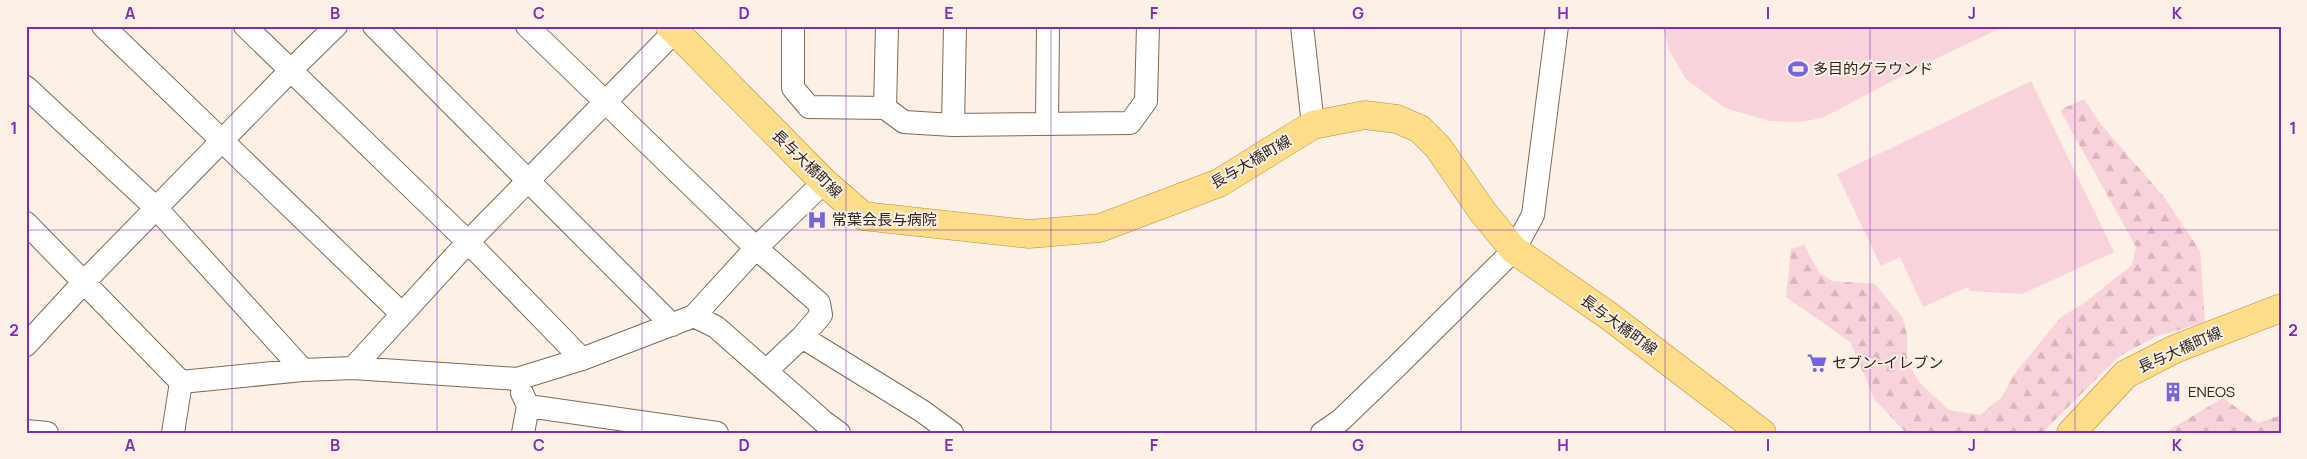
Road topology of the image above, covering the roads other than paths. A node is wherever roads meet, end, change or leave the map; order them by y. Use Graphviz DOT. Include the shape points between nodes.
graph roads {
  1 [pos="103,26"];
  2 [pos="245,26"];
  3 [pos="336,26"];
  4 [pos="374,26"];
  5 [pos="527,26"];
  6 [pos="793,26"];
  7 [pos="887,26"];
  8 [pos="954,26"];
  9 [pos="1048,26"];
  10 [pos="1148,26"];
  11 [pos="1302,26"];
  12 [pos="1557,26"];
  13 [pos="672,29"];
  14 [pos="291,70"];
  15 [pos="26,87"];
  16 [pos="605,104"];
  17 [pos="886,108"];
  18 [pos="1047,123"];
  19 [pos="953,125"];
  20 [pos="1313,125"];
  21 [pos="222,141"];
  22 [pos="528,181"];
  23 [pos="824,182"];
  24 [pos="157,209"];
  25 [pos="26,223"];
  26 [pos="468,242"];
  27 [pos="756,248"];
  28 [pos="1514,250"];
  29 [pos="84,282"];
  30 [pos="2281,308"];
  31 [pos="402,314"];
  32 [pos="694,316"];
  33 [pos="672,325"];
  34 [pos="802,337"];
  35 [pos="26,345"];
  36 [pos="582,359"];
  37 [pos="353,368"];
  38 [pos="303,370"];
  39 [pos="766,371"];
  40 [pos="517,379"];
  41 [pos="181,382"];
  42 [pos="528,406"];
  43 [pos="827,429"];
  44 [pos="26,431"];
  45 [pos="47,433"];
  46 [pos="173,433"];
  47 [pos="523,433"];
  48 [pos="717,433"];
  49 [pos="952,433"];
  50 [pos="1322,433"];
  51 [pos="1762,433"];
  52 [pos="2071,433"];
  1 -- 21 [label="street"];
  2 -- 14 [label="street"];
  3 -- 14 [label="street"];
  4 -- 22 [label="street"];
  5 -- 16 [label="street"];
  6 -- 17 [label="street" via="793,88 809,107"];
  7 -- 17 [label="street"];
  8 -- 19 [label="street"];
  9 -- 18 [label="street"];
  10 -- 18 [label="street" via="1146,101 1130,123"];
  11 -- 20 [label="street"];
  12 -- 28 [label="street" via="1533,214"];
  13 -- 16 [label="street"];
  13 -- 23 [label="main road, 長与大橋町線"];
  14 -- 21 [label="street"];
  14 -- 26 [label="street"];
  15 -- 24 [label="street"];
  16 -- 22 [label="street"];
  16 -- 27 [label="street"];
  17 -- 19 [label="street" via="904,122"];
  18 -- 19 [label="street"];
  20 -- 23 [label="main road, 長与大橋町線" via="1219,183 1100,228 1029,234 863,216"];
  20 -- 28 [label="main road, 長与大橋町線" via="1364,116 1397,119 1420,129 1438,147 1482,211"];
  21 -- 24 [label="street"];
  21 -- 31 [label="street"];
  22 -- 26 [label="street"];
  22 -- 33 [label="street"];
  23 -- 27 [label="street"];
  24 -- 29 [label="street"];
  24 -- 38 [label="street"];
  25 -- 29 [label="street"];
  26 -- 31 [label="street"];
  26 -- 36 [label="street"];
  27 -- 32 [label="street"];
  27 -- 34 [label="street" via="819,304 820,314"];
  28 -- 50 [label="street" via="1341,420"];
  28 -- 51 [label="main road, 長与大橋町線" via="1608,316"];
  29 -- 35 [label="street"];
  29 -- 41 [label="street"];
  30 -- 52 [label="main road, 長与大橋町線" via="2175,349 2126,374"];
  31 -- 37 [label="street"];
  32 -- 33 [label="street"];
  32 -- 39 [label="street" via="716,327"];
  33 -- 36 [label="street"];
  34 -- 39 [label="street"];
  34 -- 49 [label="street" via="922,410"];
  36 -- 40 [label="street"];
  37 -- 38 [label="street"];
  37 -- 40 [label="street"];
  38 -- 41 [label="street"];
  39 -- 43 [label="street"];
  40 -- 42 [label="street"];
  41 -- 46 [label="street"];
  42 -- 47 [label="street"];
  42 -- 48 [label="street"];
  44 -- 45 [label="street"];
}
